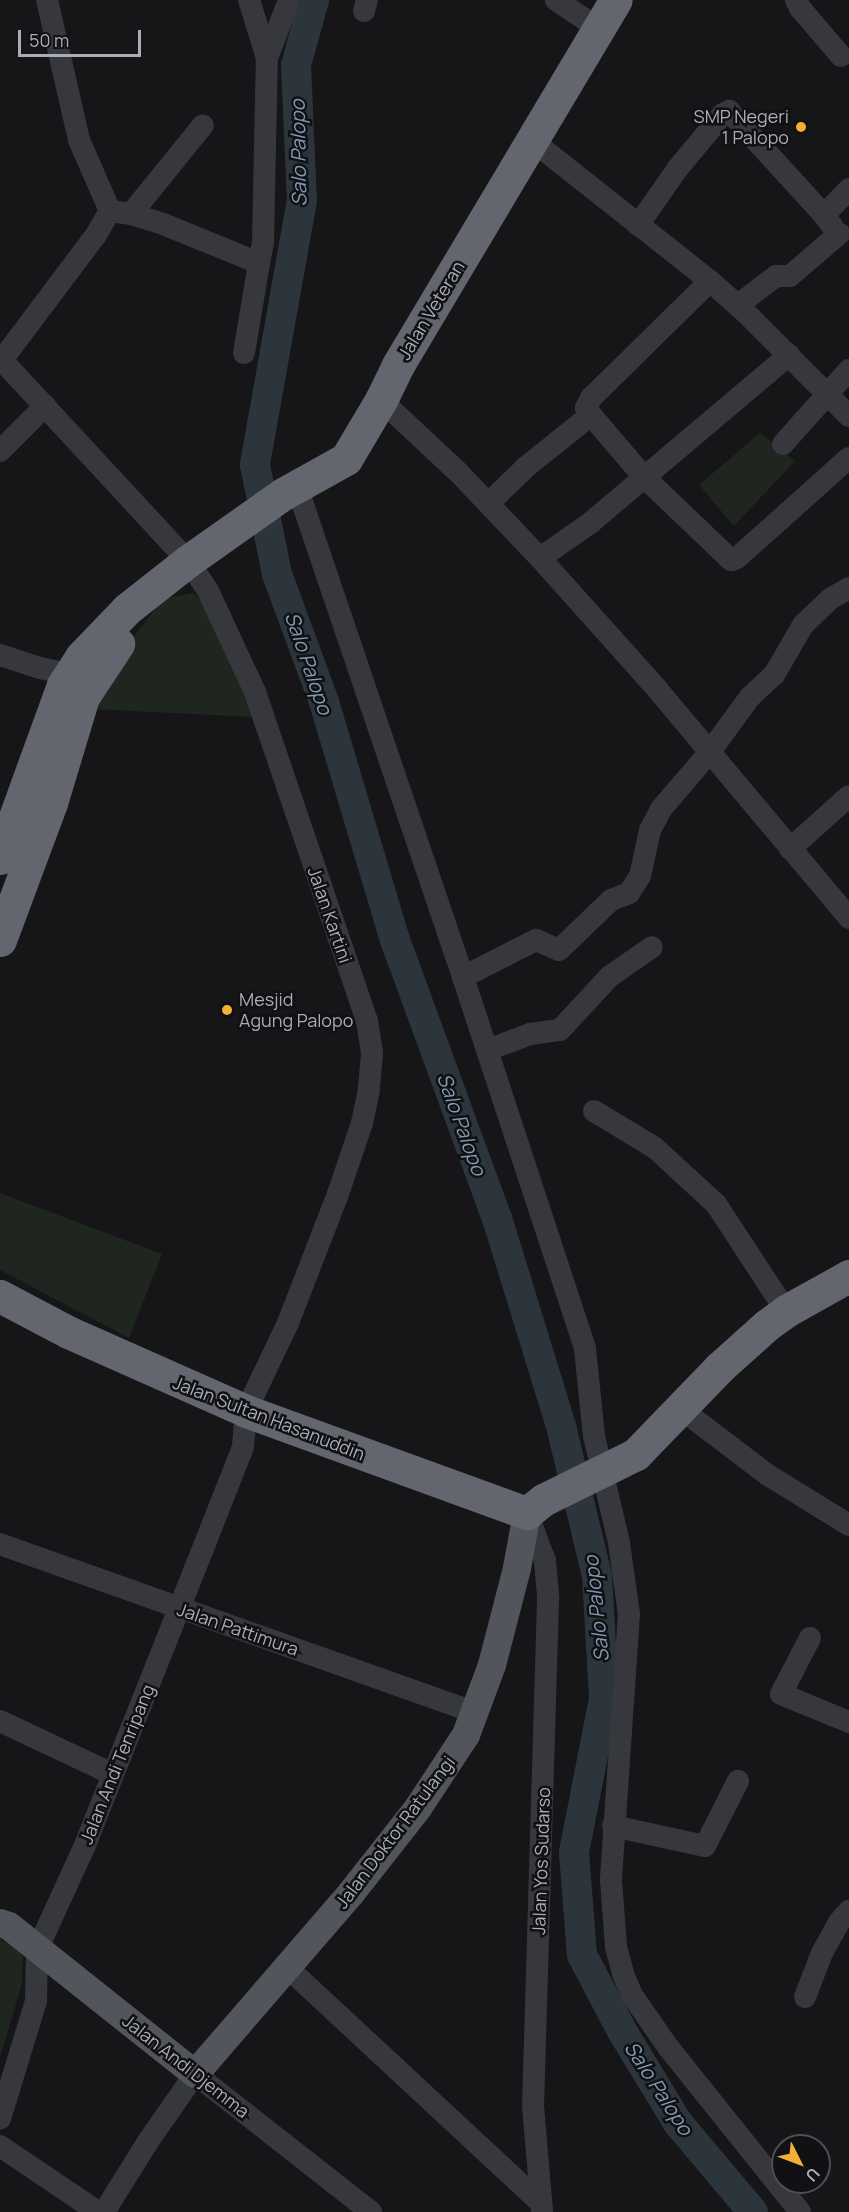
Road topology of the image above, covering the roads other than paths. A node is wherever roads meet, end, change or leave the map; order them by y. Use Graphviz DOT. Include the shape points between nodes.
graph roads {
  1 [pos="46,0"];
  2 [pos="249,0"];
  3 [pos="290,0"];
  4 [pos="556,0"];
  5 [pos="616,0"];
  6 [pos="796,0"];
  7 [pos="598,28"];
  8 [pos="841,56"];
  9 [pos="267,58"];
  10 [pos="202,126"];
  11 [pos="534,142"];
  12 [pos="849,189"];
  13 [pos="121,212"];
  14 [pos="824,215"];
  15 [pos="638,225"];
  16 [pos="844,240"];
  17 [pos="259,263"];
  18 [pos="710,281"];
  19 [pos="738,305"];
  20 [pos="244,353"];
  21 [pos="789,355"];
  22 [pos="1,359"];
  23 [pos="849,370"];
  24 [pos="827,393"];
  25 [pos="381,400"];
  26 [pos="45,406"];
  27 [pos="591,415"];
  28 [pos="849,416"];
  29 [pos="783,444"];
  30 [pos="0,451"];
  31 [pos="849,458"];
  32 [pos="643,477"];
  33 [pos="290,490"];
  34 [pos="489,503"];
  35 [pos="540,558"];
  36 [pos="188,561"];
  37 [pos="158,585"];
  38 [pos="849,588"];
  39 [pos="0,655"];
  40 [pos="69,674"];
  41 [pos="709,753"];
  42 [pos="849,796"];
  43 [pos="38,798"];
  44 [pos="790,849"];
  45 [pos="0,858"];
  46 [pos="849,918"];
  47 [pos="0,940"];
  48 [pos="652,947"];
  49 [pos="463,977"];
  50 [pos="488,1050"];
  51 [pos="594,1111"];
  52 [pos="849,1276"];
  53 [pos="0,1296"];
  54 [pos="786,1311"];
  55 [pos="681,1408"];
  56 [pos="246,1411"];
  57 [pos="600,1474"];
  58 [pos="535,1507"];
  59 [pos="849,1525"];
  60 [pos="0,1544"];
  61 [pos="178,1608"];
  62 [pos="810,1638"];
  63 [pos="476,1713"];
  64 [pos="0,1721"];
  65 [pos="849,1722"];
  66 [pos="849,1731"];
  67 [pos="849,1738"];
  68 [pos="112,1774"];
  69 [pos="738,1781"];
  70 [pos="614,1826"];
  71 [pos="849,1911"];
  72 [pos="0,1923"];
  73 [pos="37,1950"];
  74 [pos="288,1968"];
  75 [pos="806,1997"];
  76 [pos="195,2074"];
  77 [pos="0,2119"];
  78 [pos="0,2146"];
  79 [pos="541,2207"];
  80 [pos="98,2212"];
  81 [pos="104,2212"];
  82 [pos="371,2212"];
  83 [pos="800,2212"];
  1 -- 13 [label="street" via="79,140"];
  2 -- 9 [label="street"];
  3 -- 9 [label="street"];
  4 -- 7 [label="street"];
  5 -- 7 [label="highway, Jalan Veteran"];
  6 -- 8 [label="street"];
  7 -- 11 [label="highway, Jalan Veteran"];
  9 -- 17 [label="street" via="263,242"];
  10 -- 13 [label="street"];
  11 -- 15 [label="street"];
  11 -- 25 [label="highway, Jalan Veteran" via="398,365"];
  12 -- 14 [label="street"];
  13 -- 17 [label="street"];
  13 -- 22 [label="street" via="96,235"];
  14 -- 15 [label="street" via="729,111 678,168"];
  14 -- 16 [label="street"];
  15 -- 18 [label="street"];
  16 -- 19 [label="street" via="790,276 776,276"];
  17 -- 20 [label="street"];
  18 -- 19 [label="street"];
  18 -- 27 [label="street" via="591,398 586,408"];
  19 -- 21 [label="street"];
  21 -- 24 [label="street"];
  21 -- 32 [label="street"];
  22 -- 26 [label="street, Jalan Kartini"];
  23 -- 24 [label="street"];
  24 -- 28 [label="street"];
  24 -- 29 [label="street"];
  25 -- 33 [label="highway, Jalan Veteran" via="346,459"];
  25 -- 34 [label="street"];
  26 -- 30 [label="street"];
  26 -- 36 [label="street, Jalan Kartini"];
  27 -- 32 [label="street"];
  27 -- 34 [label="street" via="526,467"];
  31 -- 32 [label="street" via="734,560"];
  32 -- 35 [label="street" via="589,524"];
  33 -- 36 [label="highway, Jalan Veteran"];
  33 -- 49 [label="street"];
  34 -- 35 [label="street"];
  35 -- 41 [label="street"];
  36 -- 37 [label="highway, Jalan Veteran"];
  36 -- 56 [label="street, Jalan Kartini" via="218,611 255,692 367,1021 372,1053 369,1090 357,1142 288,1323"];
  37 -- 40 [label="highway, Jalan Veteran" via="102,632"];
  37 -- 43 [label="highway" via="83,697"];
  38 -- 41 [label="street" via="830,599 803,626 774,675 745,703"];
  39 -- 40 [label="street"];
  40 -- 43 [label="highway, Jalan Veteran"];
  41 -- 44 [label="street"];
  41 -- 49 [label="street" via="654,820 640,876 626,896 611,900 559,950 536,940"];
  42 -- 44 [label="street"];
  43 -- 45 [label="highway"];
  43 -- 47 [label="highway"];
  44 -- 46 [label="street"];
  48 -- 50 [label="street" via="609,976 560,1030 530,1034"];
  49 -- 50 [label="street"];
  50 -- 57 [label="street" via="582,1338"];
  51 -- 54 [label="street" via="655,1148 716,1204"];
  52 -- 54 [label="highway"];
  53 -- 56 [label="highway, Jalan Sultan Hasanuddin" via="130,1361"];
  54 -- 55 [label="highway" via="736,1352"];
  55 -- 57 [label="highway" via="636,1454"];
  55 -- 59 [label="street" via="768,1475"];
  56 -- 58 [label="highway, Jalan Sultan Hasanuddin"];
  56 -- 61 [label="street, Jalan Andi Tenripang" via="243,1447"];
  57 -- 58 [label="highway"];
  57 -- 70 [label="street" via="627,1586 629,1614"];
  58 -- 63 [label="main road, Jalan Doktor Ratulangi"];
  58 -- 79 [label="street, Jalan Yos Sudarso" via="548,1599 533,2106"];
  60 -- 61 [label="street, Jalan Pattimura"];
  61 -- 63 [label="street, Jalan Pattimura"];
  61 -- 68 [label="street, Jalan Andi Tenripang"];
  62 -- 65 [label="street" via="781,1694"];
  63 -- 74 [label="main road, Jalan Doktor Ratulangi" via="418,1808"];
  64 -- 68 [label="street"];
  66 -- 67 [label="street"];
  68 -- 73 [label="street, Jalan Andi Tenripang"];
  69 -- 70 [label="street" via="705,1846"];
  70 -- 83 [label="street" via="612,1916 622,1974 632,1995 689,2074"];
  71 -- 75 [label="street" via="826,1944"];
  72 -- 73 [label="main road, Jalan Andi Djemma"];
  73 -- 76 [label="main road, Jalan Andi Djemma"];
  73 -- 77 [label="street, Jalan Andi Tenripang" via="36,2001"];
  74 -- 76 [label="main road, Jalan Doktor Ratulangi"];
  74 -- 79 [label="street"];
  76 -- 81 [label="street"];
  76 -- 82 [label="street, Jalan Andi Djemma"];
  78 -- 80 [label="street"];
}
